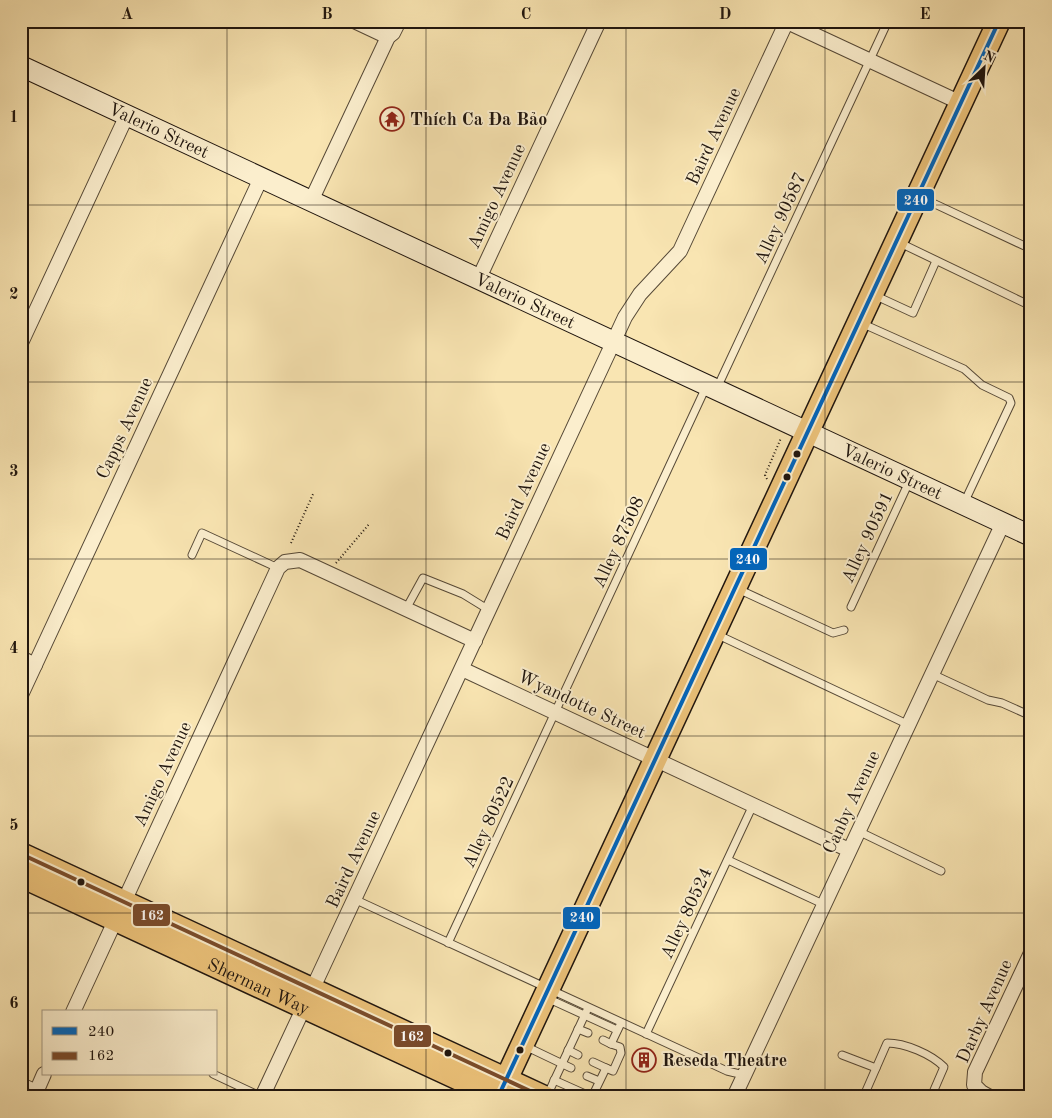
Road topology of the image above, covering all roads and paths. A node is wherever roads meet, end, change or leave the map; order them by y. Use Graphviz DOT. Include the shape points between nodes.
graph roads {
  1 [pos="354,21"];
  2 [pos="399,21"];
  3 [pos="599,21"];
  4 [pos="786,21"];
  5 [pos="888,21"];
  6 [pos="999,21"];
  7 [pos="388,37"];
  8 [pos="870,61"];
  9 [pos="21,66"];
  10 [pos="961,103"];
  11 [pos="127,115"];
  12 [pos="261,178"];
  13 [pos="917,196"];
  14 [pos="311,201"];
  15 [pos="896,241"];
  16 [pos="1031,249"];
  17 [pos="936,261"];
  18 [pos="479,278"];
  19 [pos="872,294"];
  20 [pos="1031,306"];
  21 [pos="859,321"];
  22 [pos="614,341"];
  23 [pos="21,343"];
  24 [pos="712,387"];
  25 [pos="808,431"];
  26 [pos="910,480"];
  27 [pos="314,492"];
  28 [pos="964,504"];
  29 [pos="370,523"];
  30 [pos="1003,523"];
  31 [pos="1031,536"];
  32 [pos="292,543"];
  33 [pos="192,555"];
  34 [pos="336,563"];
  35 [pos="278,568"];
  36 [pos="735,588"];
  37 [pos="851,607"];
  38 [pos="406,609"];
  39 [pos="489,610"];
  40 [pos="844,630"];
  41 [pos="714,632"];
  42 [pos="475,641"];
  43 [pos="21,658"];
  44 [pos="35,665"];
  45 [pos="462,669"];
  46 [pos="932,674"];
  47 [pos="21,695"];
  48 [pos="555,712"];
  49 [pos="1031,716"];
  50 [pos="907,724"];
  51 [pos="655,758"];
  52 [pos="754,805"];
  53 [pos="858,831"];
  54 [pos="849,850"];
  55 [pos="21,854"];
  56 [pos="728,860"];
  57 [pos="941,870"];
  58 [pos="21,876"];
  59 [pos="354,899"];
  60 [pos="823,904"];
  61 [pos="119,911"];
  62 [pos="448,943"];
  63 [pos="1031,953"];
  64 [pos="546,993"];
  65 [pos="308,998"];
  66 [pos="74,1010"];
  67 [pos="586,1011"];
  68 [pos="619,1026"];
  69 [pos="578,1029"];
  70 [pos="588,1033"];
  71 [pos="646,1034"];
  72 [pos="603,1040"];
  73 [pos="611,1044"];
  74 [pos="522,1045"];
  75 [pos="568,1050"];
  76 [pos="578,1055"];
  77 [pos="842,1055"];
  78 [pos="593,1062"];
  79 [pos="562,1064"];
  80 [pos="571,1068"];
  81 [pos="606,1068"];
  82 [pos="876,1068"];
  83 [pos="744,1075"];
  84 [pos="43,1076"];
  85 [pos="217,1076"];
  86 [pos="587,1076"];
  87 [pos="21,1082"];
  88 [pos="599,1082"];
  89 [pos="501,1091"];
  90 [pos="548,1091"];
  91 [pos="866,1091"];
  92 [pos="36,1093"];
  93 [pos="262,1097"];
  94 [pos="592,1097"];
  95 [pos="734,1097"];
  96 [pos="931,1097"];
  97 [pos="990,1097"];
  1 -- 7 [label="street"];
  2 -- 7 [label="street"];
  3 -- 18 [label="street, Amigo Avenue"];
  4 -- 8 [label="street"];
  4 -- 22 [label="street, Baird Avenue" via="682,246 671,263 635,301"];
  5 -- 8 [label="lane, Alley 90587"];
  6 -- 10 [label="main road"];
  7 -- 14 [label="street"];
  8 -- 10 [label="street"];
  8 -- 24 [label="lane, Alley 90587"];
  9 -- 11 [label="street, Valerio Street"];
  10 -- 13 [label="main road"];
  11 -- 12 [label="street, Valerio Street"];
  11 -- 23 [label="street"];
  12 -- 14 [label="street, Valerio Street"];
  12 -- 44 [label="street, Capps Avenue"];
  13 -- 15 [label="main road"];
  13 -- 16 [label="lane"];
  14 -- 18 [label="street, Valerio Street"];
  15 -- 17 [label="lane"];
  15 -- 19 [label="main road"];
  17 -- 19 [label="lane" via="913,313"];
  17 -- 20 [label="lane"];
  18 -- 22 [label="street, Valerio Street"];
  19 -- 21 [label="main road"];
  21 -- 25 [label="main road"];
  21 -- 28 [label="lane" via="964,369 982,384 1009,398 1011,403"];
  22 -- 24 [label="street, Valerio Street"];
  22 -- 39 [label="street, Baird Avenue"];
  24 -- 25 [label="street, Valerio Street"];
  24 -- 48 [label="lane, Alley 87508"];
  25 -- 26 [label="street, Valerio Street"];
  25 -- 36 [label="main road"];
  26 -- 28 [label="street, Valerio Street"];
  26 -- 37 [label="lane, Alley 90591"];
  27 -- 32 [label="path"];
  28 -- 30 [label="street, Valerio Street"];
  29 -- 34 [label="path"];
  30 -- 31 [label="street, Valerio Street"];
  30 -- 46 [label="street, Canby Avenue"];
  33 -- 35 [label="lane" via="202,533"];
  35 -- 38 [label="street" via="292,559 300,560"];
  35 -- 61 [label="street, Amigo Avenue"];
  36 -- 40 [label="lane" via="833,633"];
  36 -- 41 [label="main road"];
  38 -- 39 [label="lane" via="423,578 463,594"];
  38 -- 42 [label="street"];
  39 -- 42 [label="street, Baird Avenue"];
  41 -- 50 [label="lane"];
  41 -- 51 [label="main road"];
  42 -- 45 [label="street, Baird Avenue"];
  43 -- 44 [label="street"];
  44 -- 47 [label="street, Capps Avenue"];
  45 -- 48 [label="street, Wyandotte Street"];
  45 -- 59 [label="street, Baird Avenue"];
  46 -- 49 [label="lane"];
  46 -- 50 [label="street, Canby Avenue"];
  48 -- 51 [label="street, Wyandotte Street"];
  48 -- 62 [label="lane, Alley 80522"];
  50 -- 53 [label="street, Canby Avenue"];
  51 -- 52 [label="street, Wyandotte Street"];
  51 -- 64 [label="main road"];
  52 -- 54 [label="street, Wyandotte Street"];
  52 -- 56 [label="lane, Alley 80524"];
  53 -- 54 [label="street, Canby Avenue"];
  53 -- 57 [label="lane"];
  54 -- 60 [label="street, Canby Avenue"];
  55 -- 61 [label="main road, Sherman Way"];
  56 -- 60 [label="lane"];
  56 -- 71 [label="lane, Alley 80524"];
  58 -- 61 [label="main road, Sherman Way"];
  59 -- 62 [label="lane"];
  59 -- 65 [label="street, Baird Avenue"];
  60 -- 83 [label="street, Canby Avenue"];
  61 -- 65 [label="main road, Sherman Way"];
  61 -- 66 [label="street, Amigo Avenue"];
  62 -- 64 [label="lane"];
  63 -- 97 [label="street, Darby Avenue" via="975,1072 974,1085"];
  64 -- 67 [label="lane"];
  64 -- 74 [label="main road"];
  65 -- 89 [label="main road, Sherman Way"];
  65 -- 93 [label="street, Baird Avenue"];
  67 -- 68 [label="lane"];
  67 -- 69 [label="lane"];
  68 -- 71 [label="lane"];
  68 -- 73 [label="lane"];
  69 -- 70 [label="lane"];
  69 -- 75 [label="lane"];
  71 -- 83 [label="lane" via="729,1072"];
  72 -- 73 [label="lane"];
  73 -- 81 [label="lane" via="620,1048 620,1053 613,1071"];
  74 -- 79 [label="lane"];
  74 -- 89 [label="main road"];
  75 -- 76 [label="lane"];
  75 -- 79 [label="lane"];
  77 -- 82 [label="lane"];
  78 -- 81 [label="lane"];
  79 -- 80 [label="lane"];
  79 -- 90 [label="lane"];
  81 -- 88 [label="lane"];
  82 -- 91 [label="lane"];
  82 -- 96 [label="lane" via="887,1043 899,1043 938,1061 944,1067"];
  83 -- 95 [label="street, Canby Avenue"];
  84 -- 92 [label="street"];
  85 -- 93 [label="lane"];
  86 -- 88 [label="lane"];
  87 -- 92 [label="lane"];
  88 -- 94 [label="lane"];
  89 -- 90 [label="main road, Sherman Way"];
  90 -- 94 [label="lane"];
}
